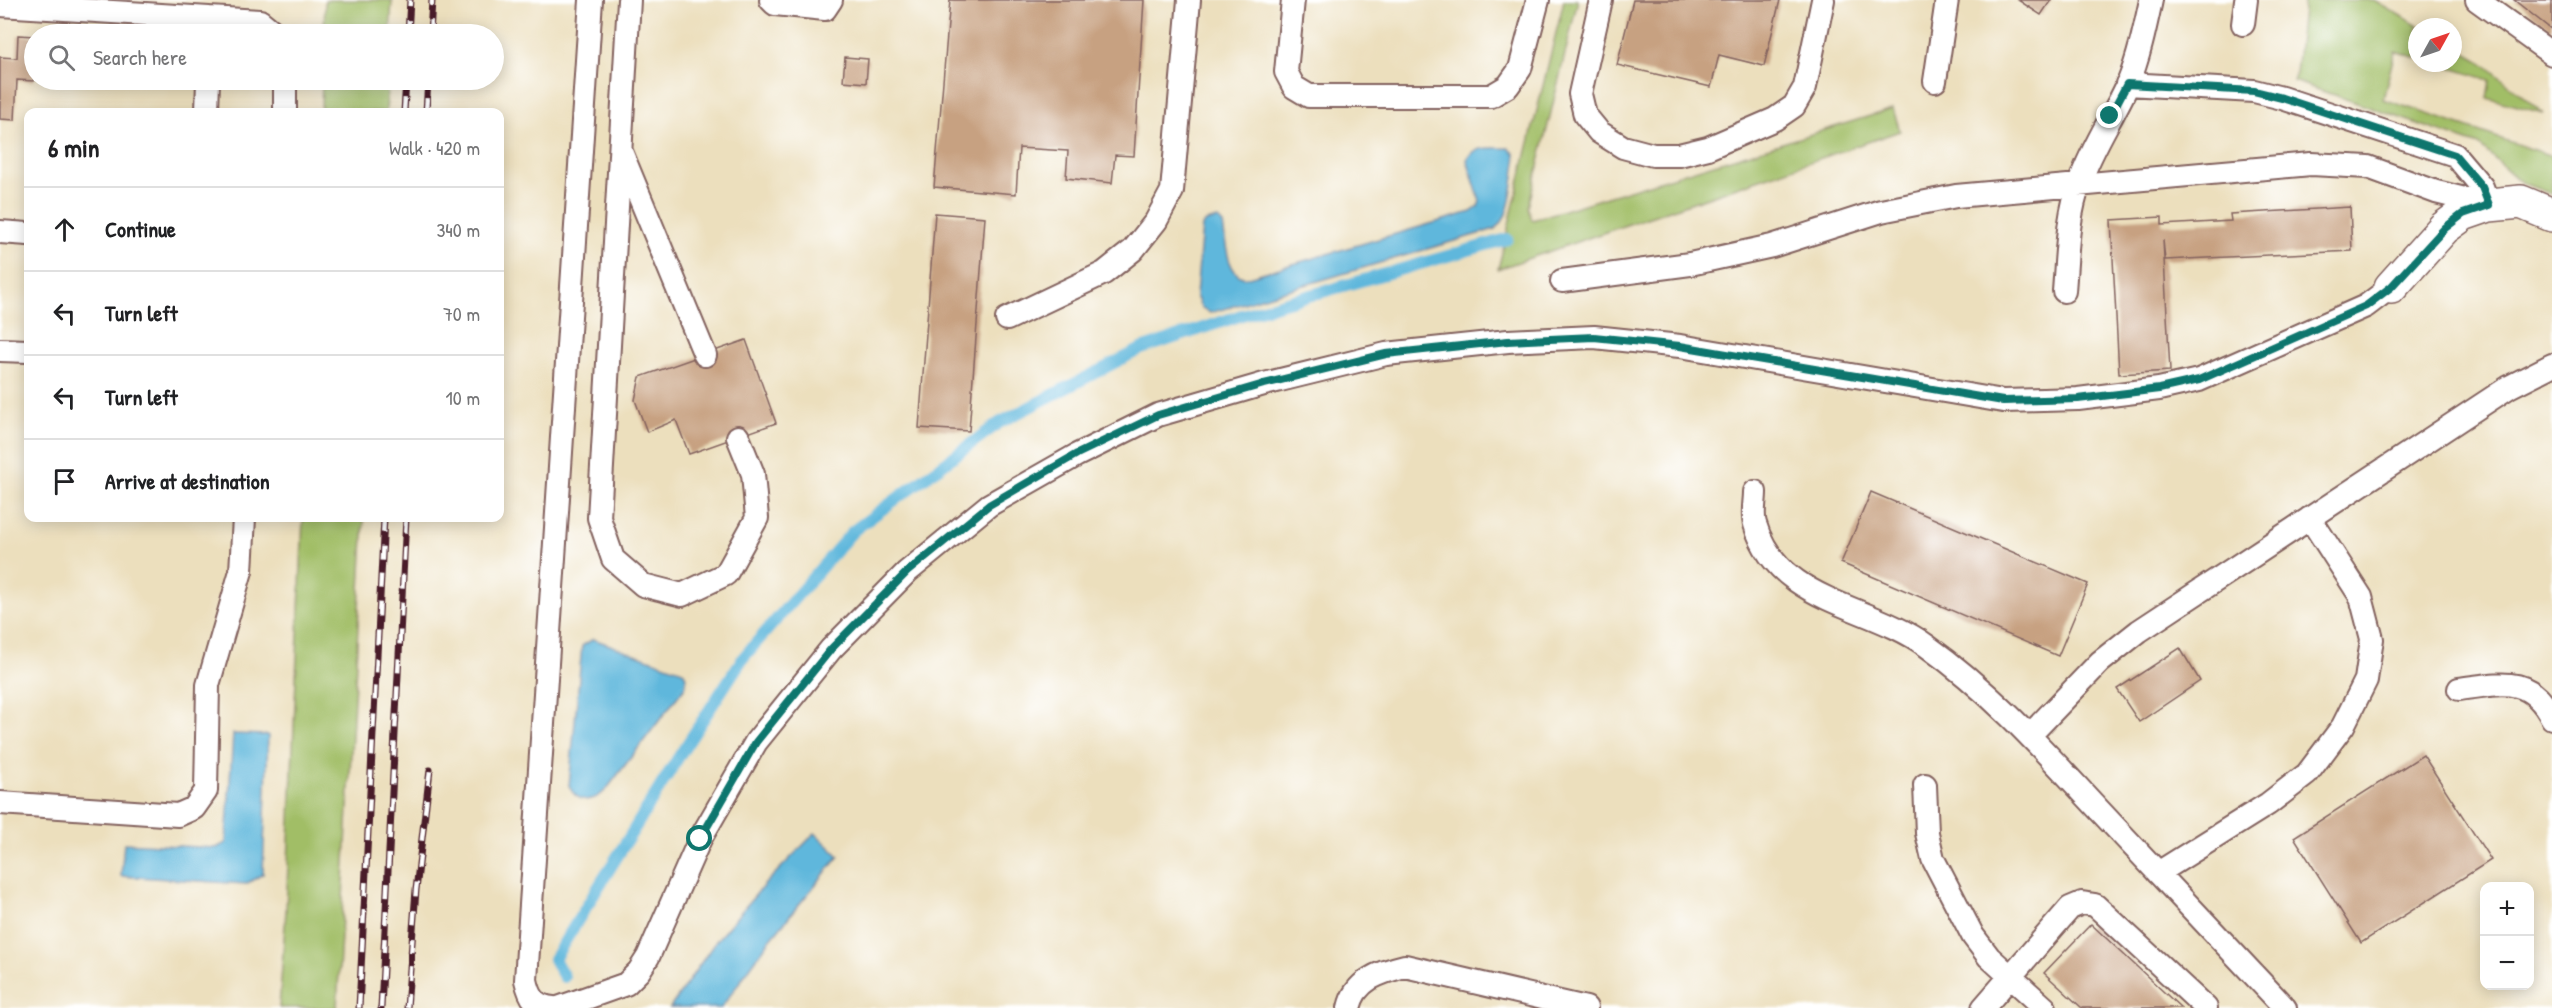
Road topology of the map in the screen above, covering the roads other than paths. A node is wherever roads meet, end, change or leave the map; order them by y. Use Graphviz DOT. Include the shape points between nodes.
graph roads {
  1 [pos="591,0"];
  2 [pos="629,0"];
  3 [pos="771,0"];
  4 [pos="831,0"];
  5 [pos="1189,0"];
  6 [pos="1293,0"];
  7 [pos="1538,0"];
  8 [pos="1601,0"];
  9 [pos="1823,0"];
  10 [pos="1947,0"];
  11 [pos="2151,0"];
  12 [pos="2246,0"];
  13 [pos="2477,0"];
  14 [pos="0,5"];
  15 [pos="189,24"];
  16 [pos="229,24"];
  17 [pos="264,24"];
  18 [pos="2243,24"];
  19 [pos="2552,54"];
  20 [pos="1935,81"];
  21 [pos="2127,84"];
  22 [pos="208,90"];
  23 [pos="285,90"];
  24 [pos="207,108"];
  25 [pos="285,108"];
  26 [pos="620,149"];
  27 [pos="2079,184"];
  28 [pos="2489,205"];
  29 [pos="2552,215"];
  30 [pos="0,232"];
  31 [pos="24,234"];
  32 [pos="1562,281"];
  33 [pos="2391,287"];
  34 [pos="2064,291"];
  35 [pos="1007,319"];
  36 [pos="0,350"];
  37 [pos="24,351"];
  38 [pos="705,355"];
  39 [pos="2552,365"];
  40 [pos="738,437"];
  41 [pos="1755,492"];
  42 [pos="2310,518"];
  43 [pos="244,522"];
  44 [pos="2459,689"];
  45 [pos="2552,718"];
  46 [pos="2030,735"];
  47 [pos="1925,785"];
  48 [pos="0,803"];
  49 [pos="2158,873"];
  50 [pos="2010,976"];
  51 [pos="553,1008"];
  52 [pos="558,1008"];
  53 [pos="1349,1008"];
  54 [pos="1586,1008"];
  55 [pos="1983,1008"];
  56 [pos="2045,1008"];
  57 [pos="2206,1008"];
  58 [pos="2285,1008"];
  1 -- 51 [label="lane" via="526,981 530,996 540,1007"];
  2 -- 26 [label="lane"];
  3 -- 4 [label="lane" via="775,4 825,9"];
  5 -- 35 [label="lane" via="1172,191 1156,221 1133,250 1104,273"];
  6 -- 7 [label="lane" via="1286,72 1294,87 1309,96 1491,96 1508,86 1520,69"];
  8 -- 9 [label="lane" via="1580,94 1585,115 1599,132 1623,147 1653,155 1708,148 1775,119 1794,106 1805,87"];
  10 -- 20 [label="lane"];
  11 -- 21 [label="lane"];
  12 -- 18 [label="lane"];
  13 -- 19 [label="lane"];
  14 -- 15 [label="lane"];
  16 -- 17 [label="lane"];
  21 -- 27 [label="lane"];
  21 -- 28 [label="lane" via="2254,91 2455,155 2482,187"];
  22 -- 24 [label="lane"];
  23 -- 25 [label="lane"];
  26 -- 38 [label="lane"];
  26 -- 40 [label="lane" via="599,518 613,559 643,585 682,595 726,574 757,518 753,474"];
  27 -- 28 [label="lane" via="2338,164 2368,167 2436,192"];
  27 -- 32 [label="lane" via="1956,196 1881,211 1772,246 1710,260"];
  27 -- 34 [label="lane" via="2071,213"];
  28 -- 29 [label="street" via="2521,202"];
  28 -- 33 [label="street" via="2463,214 2445,228"];
  30 -- 31 [label="lane"];
  33 -- 52 [label="lane" via="2366,306 2199,380 2078,399 2003,401 1680,346 1594,337 1508,341 1386,354 1158,415 1077,454 989,505 907,572 831,649 756,742 700,839 639,971 626,984"];
  36 -- 37 [label="lane"];
  39 -- 42 [label="lane" via="2509,387"];
  41 -- 46 [label="lane" via="1754,522 1764,546 1784,571 1802,586 1919,640 1966,674"];
  42 -- 46 [label="lane" via="2139,631 2100,662"];
  42 -- 49 [label="lane" via="2361,597 2372,639 2366,680 2343,726 2307,774 2268,804"];
  43 -- 48 [label="lane" via="241,571 208,686 206,791 194,808 178,815"];
  44 -- 45 [label="lane" via="2507,683 2528,688"];
  46 -- 49 [label="lane"];
  47 -- 50 [label="lane" via="1927,833 1933,859 1973,936"];
  49 -- 58 [label="lane"];
  50 -- 55 [label="lane"];
  50 -- 56 [label="lane"];
  50 -- 57 [label="lane" via="2070,908 2089,904 2095,905"];
  53 -- 54 [label="lane" via="1360,985 1380,972 1405,966"];
}
